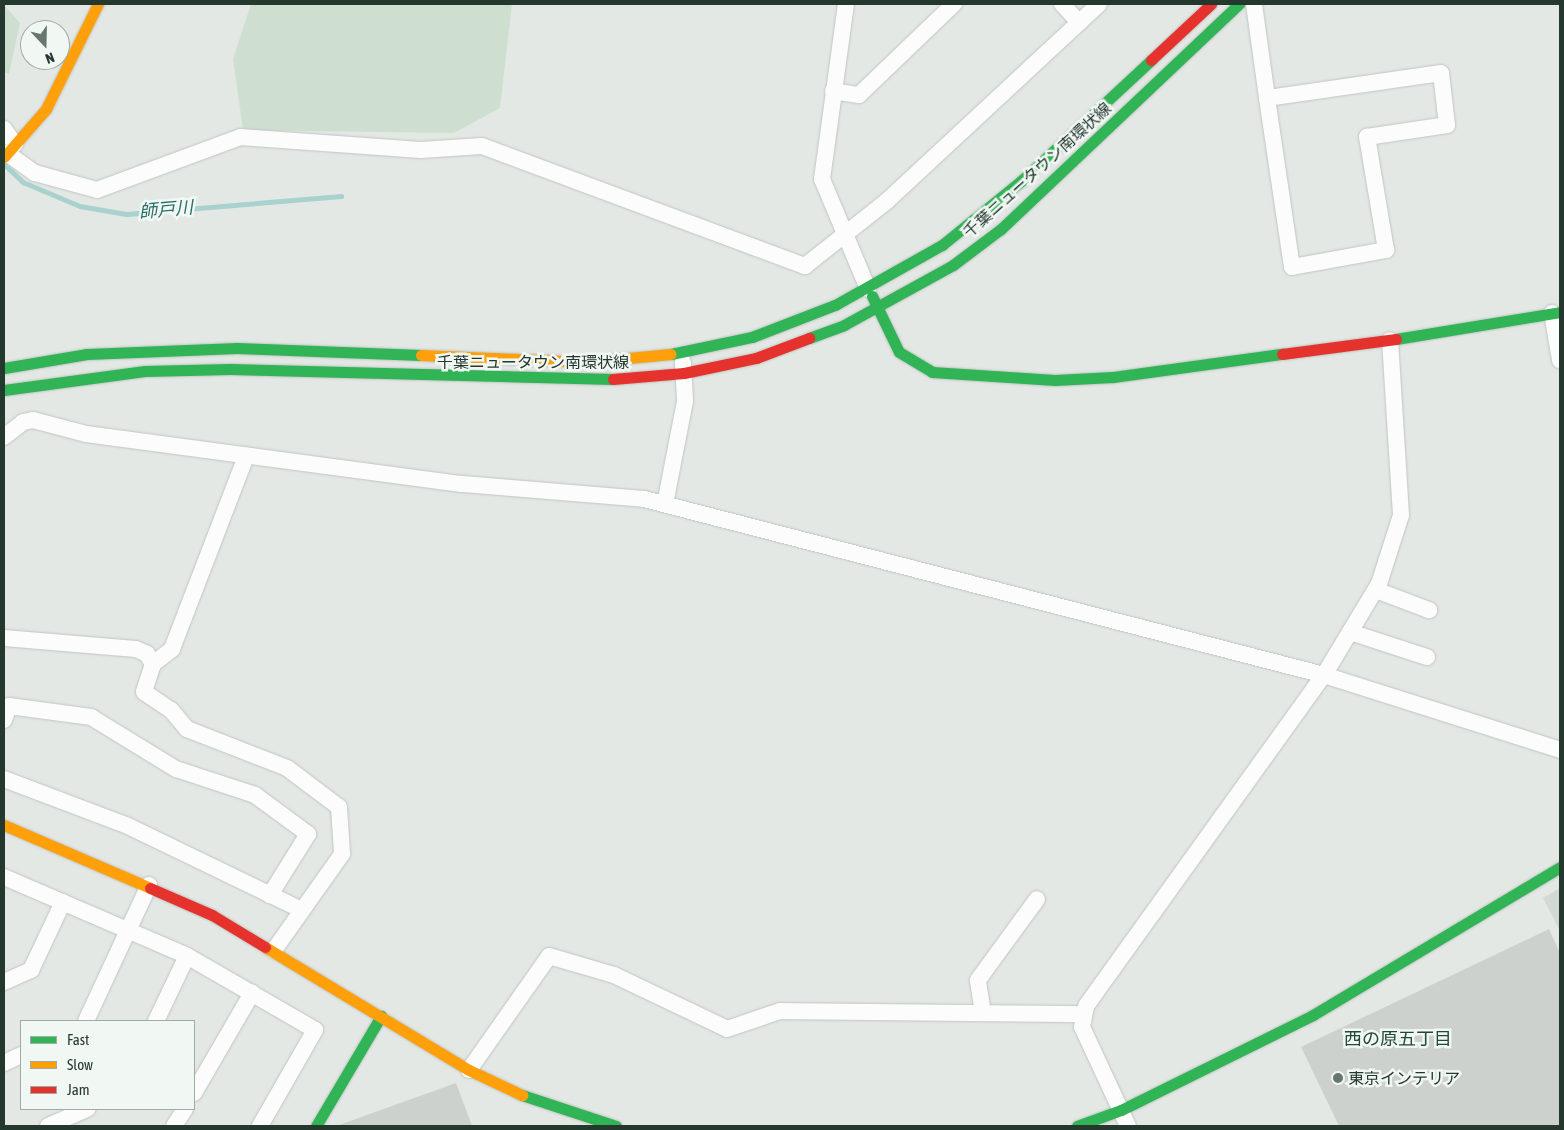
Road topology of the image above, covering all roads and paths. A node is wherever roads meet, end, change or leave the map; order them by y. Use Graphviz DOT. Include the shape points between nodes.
graph roads {
  1 [pos="98,4"];
  2 [pos="846,4"];
  3 [pos="954,4"];
  4 [pos="1062,4"];
  5 [pos="1098,4"];
  6 [pos="1210,4"];
  7 [pos="1239,4"];
  8 [pos="1254,4"];
  9 [pos="1079,22"];
  10 [pos="833,91"];
  11 [pos="1267,98"];
  12 [pos="4,129"];
  13 [pos="8,151"];
  14 [pos="845,232"];
  15 [pos="868,288"];
  16 [pos="878,309"];
  17 [pos="1556,312"];
  18 [pos="1390,340"];
  19 [pos="682,353"];
  20 [pos="1560,360"];
  21 [pos="4,368"];
  22 [pos="684,373"];
  23 [pos="4,390"];
  24 [pos="4,437"];
  25 [pos="246,456"];
  26 [pos="665,504"];
  27 [pos="1376,590"];
  28 [pos="1429,610"];
  29 [pos="1350,632"];
  30 [pos="4,638"];
  31 [pos="1428,657"];
  32 [pos="153,664"];
  33 [pos="1324,675"];
  34 [pos="4,720"];
  35 [pos="1560,750"];
  36 [pos="4,779"];
  37 [pos="4,825"];
  38 [pos="1560,867"];
  39 [pos="4,877"];
  40 [pos="149,885"];
  41 [pos="270,895"];
  42 [pos="1037,899"];
  43 [pos="63,902"];
  44 [pos="302,910"];
  45 [pos="129,929"];
  46 [pos="274,950"];
  47 [pos="186,956"];
  48 [pos="4,982"];
  49 [pos="252,993"];
  50 [pos="983,1013"];
  51 [pos="1084,1014"];
  52 [pos="381,1016"];
  53 [pos="86,1020"];
  54 [pos="156,1020"];
  55 [pos="20,1056"];
  56 [pos="4,1063"];
  57 [pos="470,1070"];
  58 [pos="195,1091"];
  59 [pos="85,1110"];
  60 [pos="184,1110"];
  61 [pos="1121,1110"];
  62 [pos="48,1126"];
  63 [pos="174,1126"];
  64 [pos="260,1126"];
  65 [pos="316,1126"];
  66 [pos="616,1126"];
  67 [pos="1077,1126"];
  68 [pos="1128,1126"];
  1 -- 13 [label="main road" via="46,109"];
  2 -- 10 [label="street"];
  3 -- 10 [label="street" via="859,95"];
  4 -- 9 [label="street"];
  5 -- 9 [label="street"];
  6 -- 15 [label="main road, 千葉ニュータウン南環状線" via="985,213"];
  7 -- 16 [label="main road, 千葉ニュータウン南環状線" via="1001,229 954,265"];
  8 -- 11 [label="street"];
  9 -- 14 [label="street" via="887,200"];
  10 -- 14 [label="street" via="822,178"];
  11 -- 11 [label="street" via="1292,267 1386,250 1368,137 1447,125 1441,74"];
  12 -- 13 [label="street"];
  13 -- 14 [label="street" via="35,174 97,190 240,137 421,150 482,146 805,266"];
  14 -- 15 [label="street"];
  15 -- 16 [label="main road"];
  15 -- 19 [label="main road, 千葉ニュータウン南環状線" via="752,337"];
  16 -- 18 [label="main road" via="899,352 932,372 954,376 1096,378"];
  16 -- 22 [label="main road, 千葉ニュータウン南環状線" via="756,358"];
  17 -- 18 [label="main road"];
  17 -- 20 [label="street"];
  18 -- 27 [label="street" via="1401,515"];
  19 -- 21 [label="main road, 千葉ニュータウン南環状線" via="586,362 220,348 87,354"];
  19 -- 22 [label="street"];
  22 -- 23 [label="main road, 千葉ニュータウン南環状線" via="583,382 192,370 88,377"];
  22 -- 26 [label="street" via="684,401"];
  24 -- 25 [label="street" via="23,422 33,420 86,434"];
  25 -- 26 [label="street"];
  25 -- 32 [label="street" via="172,649"];
  26 -- 33 [label="street"];
  27 -- 28 [label="street"];
  27 -- 29 [label="street"];
  29 -- 31 [label="street"];
  29 -- 33 [label="street"];
  30 -- 32 [label="street" via="136,649 152,657"];
  32 -- 44 [label="street" via="144,692 171,710 187,729 286,768 342,811 339,830 345,848"];
  33 -- 35 [label="street"];
  33 -- 51 [label="street" via="1086,1006"];
  34 -- 41 [label="street" via="9,706 91,717 176,769 255,795 308,834"];
  36 -- 41 [label="street" via="126,825"];
  37 -- 40 [label="main road"];
  38 -- 61 [label="main road" via="1313,1014"];
  39 -- 43 [label="street"];
  40 -- 45 [label="street"];
  40 -- 46 [label="main road"];
  41 -- 44 [label="street"];
  42 -- 50 [label="street" via="978,980"];
  43 -- 45 [label="street"];
  43 -- 48 [label="street" via="32,970"];
  44 -- 46 [label="street"];
  45 -- 47 [label="street"];
  45 -- 53 [label="street"];
  46 -- 52 [label="main road"];
  47 -- 49 [label="street"];
  47 -- 54 [label="street"];
  49 -- 58 [label="street"];
  49 -- 64 [label="street" via="315,1030"];
  50 -- 51 [label="street"];
  50 -- 57 [label="street" via="780,1011 728,1029 614,975 549,956"];
  51 -- 61 [label="street" via="1082,1027"];
  52 -- 57 [label="main road"];
  52 -- 65 [label="main road"];
  55 -- 56 [label="street"];
  57 -- 66 [label="main road" via="517,1093"];
  59 -- 62 [label="street"];
  60 -- 63 [label="street"];
  61 -- 67 [label="main road"];
  61 -- 68 [label="street"];
}
